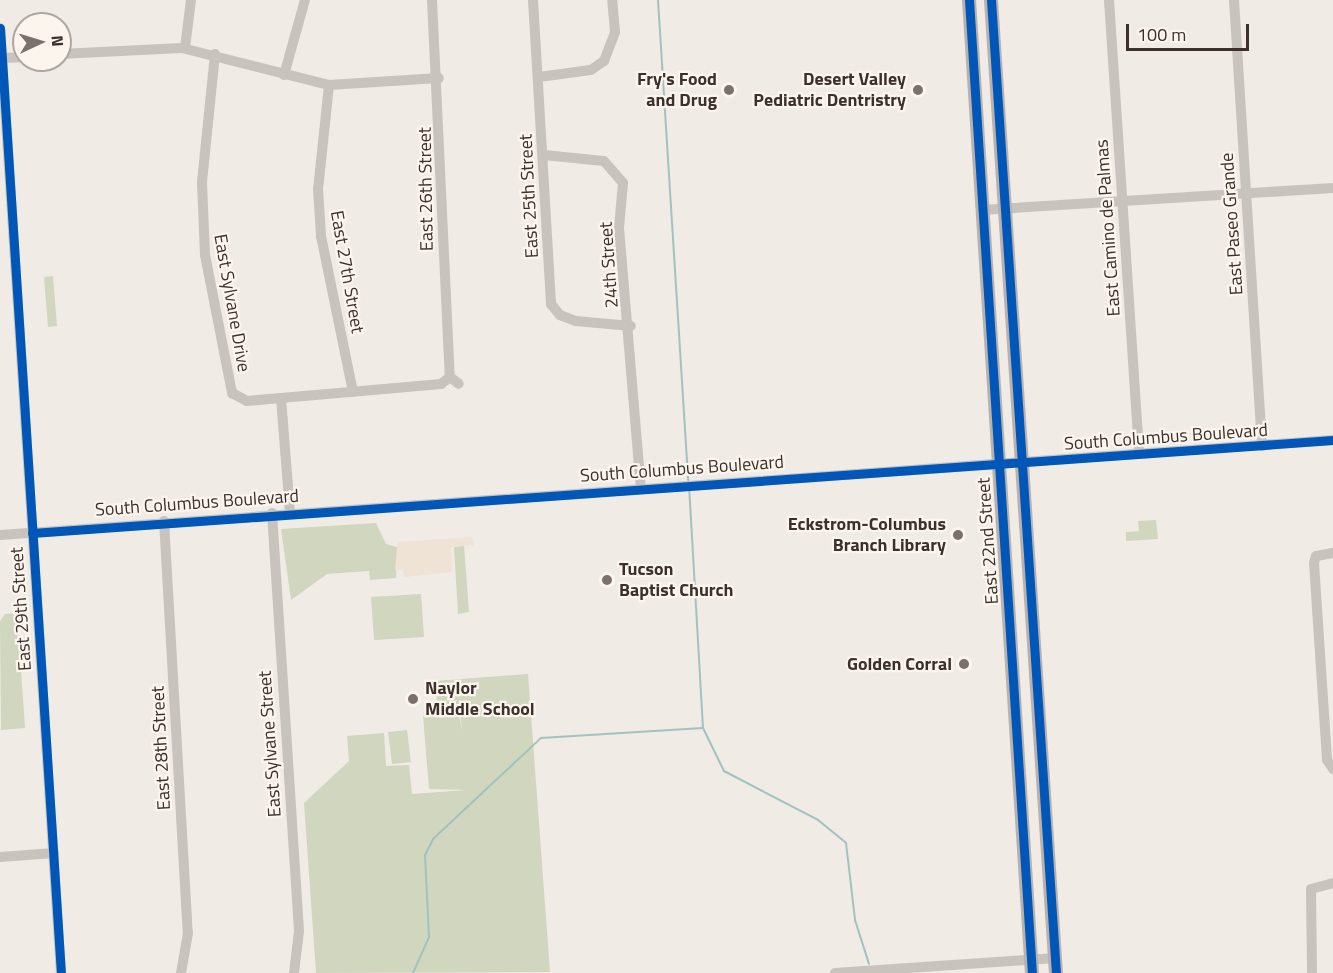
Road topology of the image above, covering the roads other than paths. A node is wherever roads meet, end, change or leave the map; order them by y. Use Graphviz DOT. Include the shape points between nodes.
graph roads {
  1 [pos="191,0"];
  2 [pos="305,0"];
  3 [pos="432,0"];
  4 [pos="533,0"];
  5 [pos="612,0"];
  6 [pos="969,0"];
  7 [pos="991,0"];
  8 [pos="1109,0"];
  9 [pos="1234,0"];
  10 [pos="0,28"];
  11 [pos="185,48"];
  12 [pos="72,53"];
  13 [pos="215,54"];
  14 [pos="1,58"];
  15 [pos="284,75"];
  16 [pos="539,77"];
  17 [pos="439,78"];
  18 [pos="329,85"];
  19 [pos="544,155"];
  20 [pos="1333,188"];
  21 [pos="1246,195"];
  22 [pos="1122,202"];
  23 [pos="982,210"];
  24 [pos="1003,210"];
  25 [pos="631,326"];
  26 [pos="455,380"];
  27 [pos="353,392"];
  28 [pos="281,398"];
  29 [pos="1333,440"];
  30 [pos="1262,446"];
  31 [pos="1139,453"];
  32 [pos="1021,464"];
  33 [pos="1000,466"];
  34 [pos="644,488"];
  35 [pos="273,513"];
  36 [pos="290,513"];
  37 [pos="164,521"];
  38 [pos="32,533"];
  39 [pos="0,535"];
  40 [pos="1333,553"];
  41 [pos="1333,663"];
  42 [pos="1321,664"];
  43 [pos="1330,768"];
  44 [pos="54,853"];
  45 [pos="0,856"];
  46 [pos="1333,884"];
  47 [pos="1056,958"];
  48 [pos="1032,966"];
  49 [pos="61,973"];
  50 [pos="181,973"];
  51 [pos="294,973"];
  52 [pos="835,973"];
  53 [pos="1056,973"];
  54 [pos="1312,973"];
  1 -- 11 [label="street"];
  2 -- 15 [label="street"];
  3 -- 17 [label="street, East 26th Street"];
  4 -- 16 [label="street, East 25th Street"];
  5 -- 16 [label="street" via="615,32 604,61 591,70"];
  6 -- 23 [label="main road, East 22nd Street"];
  7 -- 24 [label="main road, East 22nd Street"];
  8 -- 22 [label="street, East Camino de Palmas"];
  9 -- 21 [label="street, East Paseo Grande"];
  10 -- 14 [label="street, East 29th Street"];
  11 -- 12 [label="street"];
  11 -- 13 [label="street"];
  13 -- 15 [label="street"];
  13 -- 28 [label="street, East Sylvane Drive" via="203,234 233,401"];
  14 -- 38 [label="street, East 29th Street"];
  15 -- 18 [label="street"];
  16 -- 19 [label="street, East 25th Street"];
  17 -- 18 [label="street"];
  17 -- 26 [label="street, East 26th Street"];
  18 -- 27 [label="street, East 27th Street" via="318,189 321,236"];
  19 -- 25 [label="street, 24th Street" via="604,161 620,177 623,275"];
  19 -- 25 [label="street, East 25th Street" via="551,304 560,315 576,321"];
  20 -- 21 [label="street"];
  21 -- 22 [label="street"];
  21 -- 30 [label="street, East Paseo Grande"];
  22 -- 24 [label="street"];
  22 -- 31 [label="street, East Camino de Palmas"];
  23 -- 24 [label="street"];
  23 -- 33 [label="main road, East 22nd Street"];
  24 -- 32 [label="main road, East 22nd Street"];
  25 -- 34 [label="street, 24th Street"];
  26 -- 27 [label="street, East Sylvane Drive"];
  27 -- 28 [label="street, East Sylvane Drive"];
  28 -- 36 [label="street"];
  29 -- 30 [label="street, South Columbus Boulevard"];
  30 -- 31 [label="street, South Columbus Boulevard"];
  31 -- 32 [label="street, South Columbus Boulevard"];
  32 -- 33 [label="street, South Columbus Boulevard"];
  32 -- 47 [label="main road, East 22nd Street"];
  33 -- 34 [label="street, South Columbus Boulevard"];
  33 -- 48 [label="main road, East 22nd Street"];
  34 -- 36 [label="street, South Columbus Boulevard"];
  35 -- 36 [label="street, South Columbus Boulevard"];
  35 -- 37 [label="street, South Columbus Boulevard"];
  35 -- 51 [label="street, East Sylvane Street" via="298,931"];
  37 -- 38 [label="street, South Columbus Boulevard"];
  37 -- 50 [label="street, East 28th Street" via="188,933"];
  38 -- 39 [label="street, South Columbus Boulevard"];
  38 -- 44 [label="street, East 29th Street"];
  40 -- 42 [label="street" via="1316,556"];
  41 -- 42 [label="street"];
  42 -- 43 [label="street"];
  44 -- 45 [label="street"];
  44 -- 49 [label="street, East 29th Street"];
  46 -- 54 [label="street" via="1310,888"];
  47 -- 48 [label="street"];
  47 -- 53 [label="main road, East 22nd Street"];
  48 -- 52 [label="street"];
}
